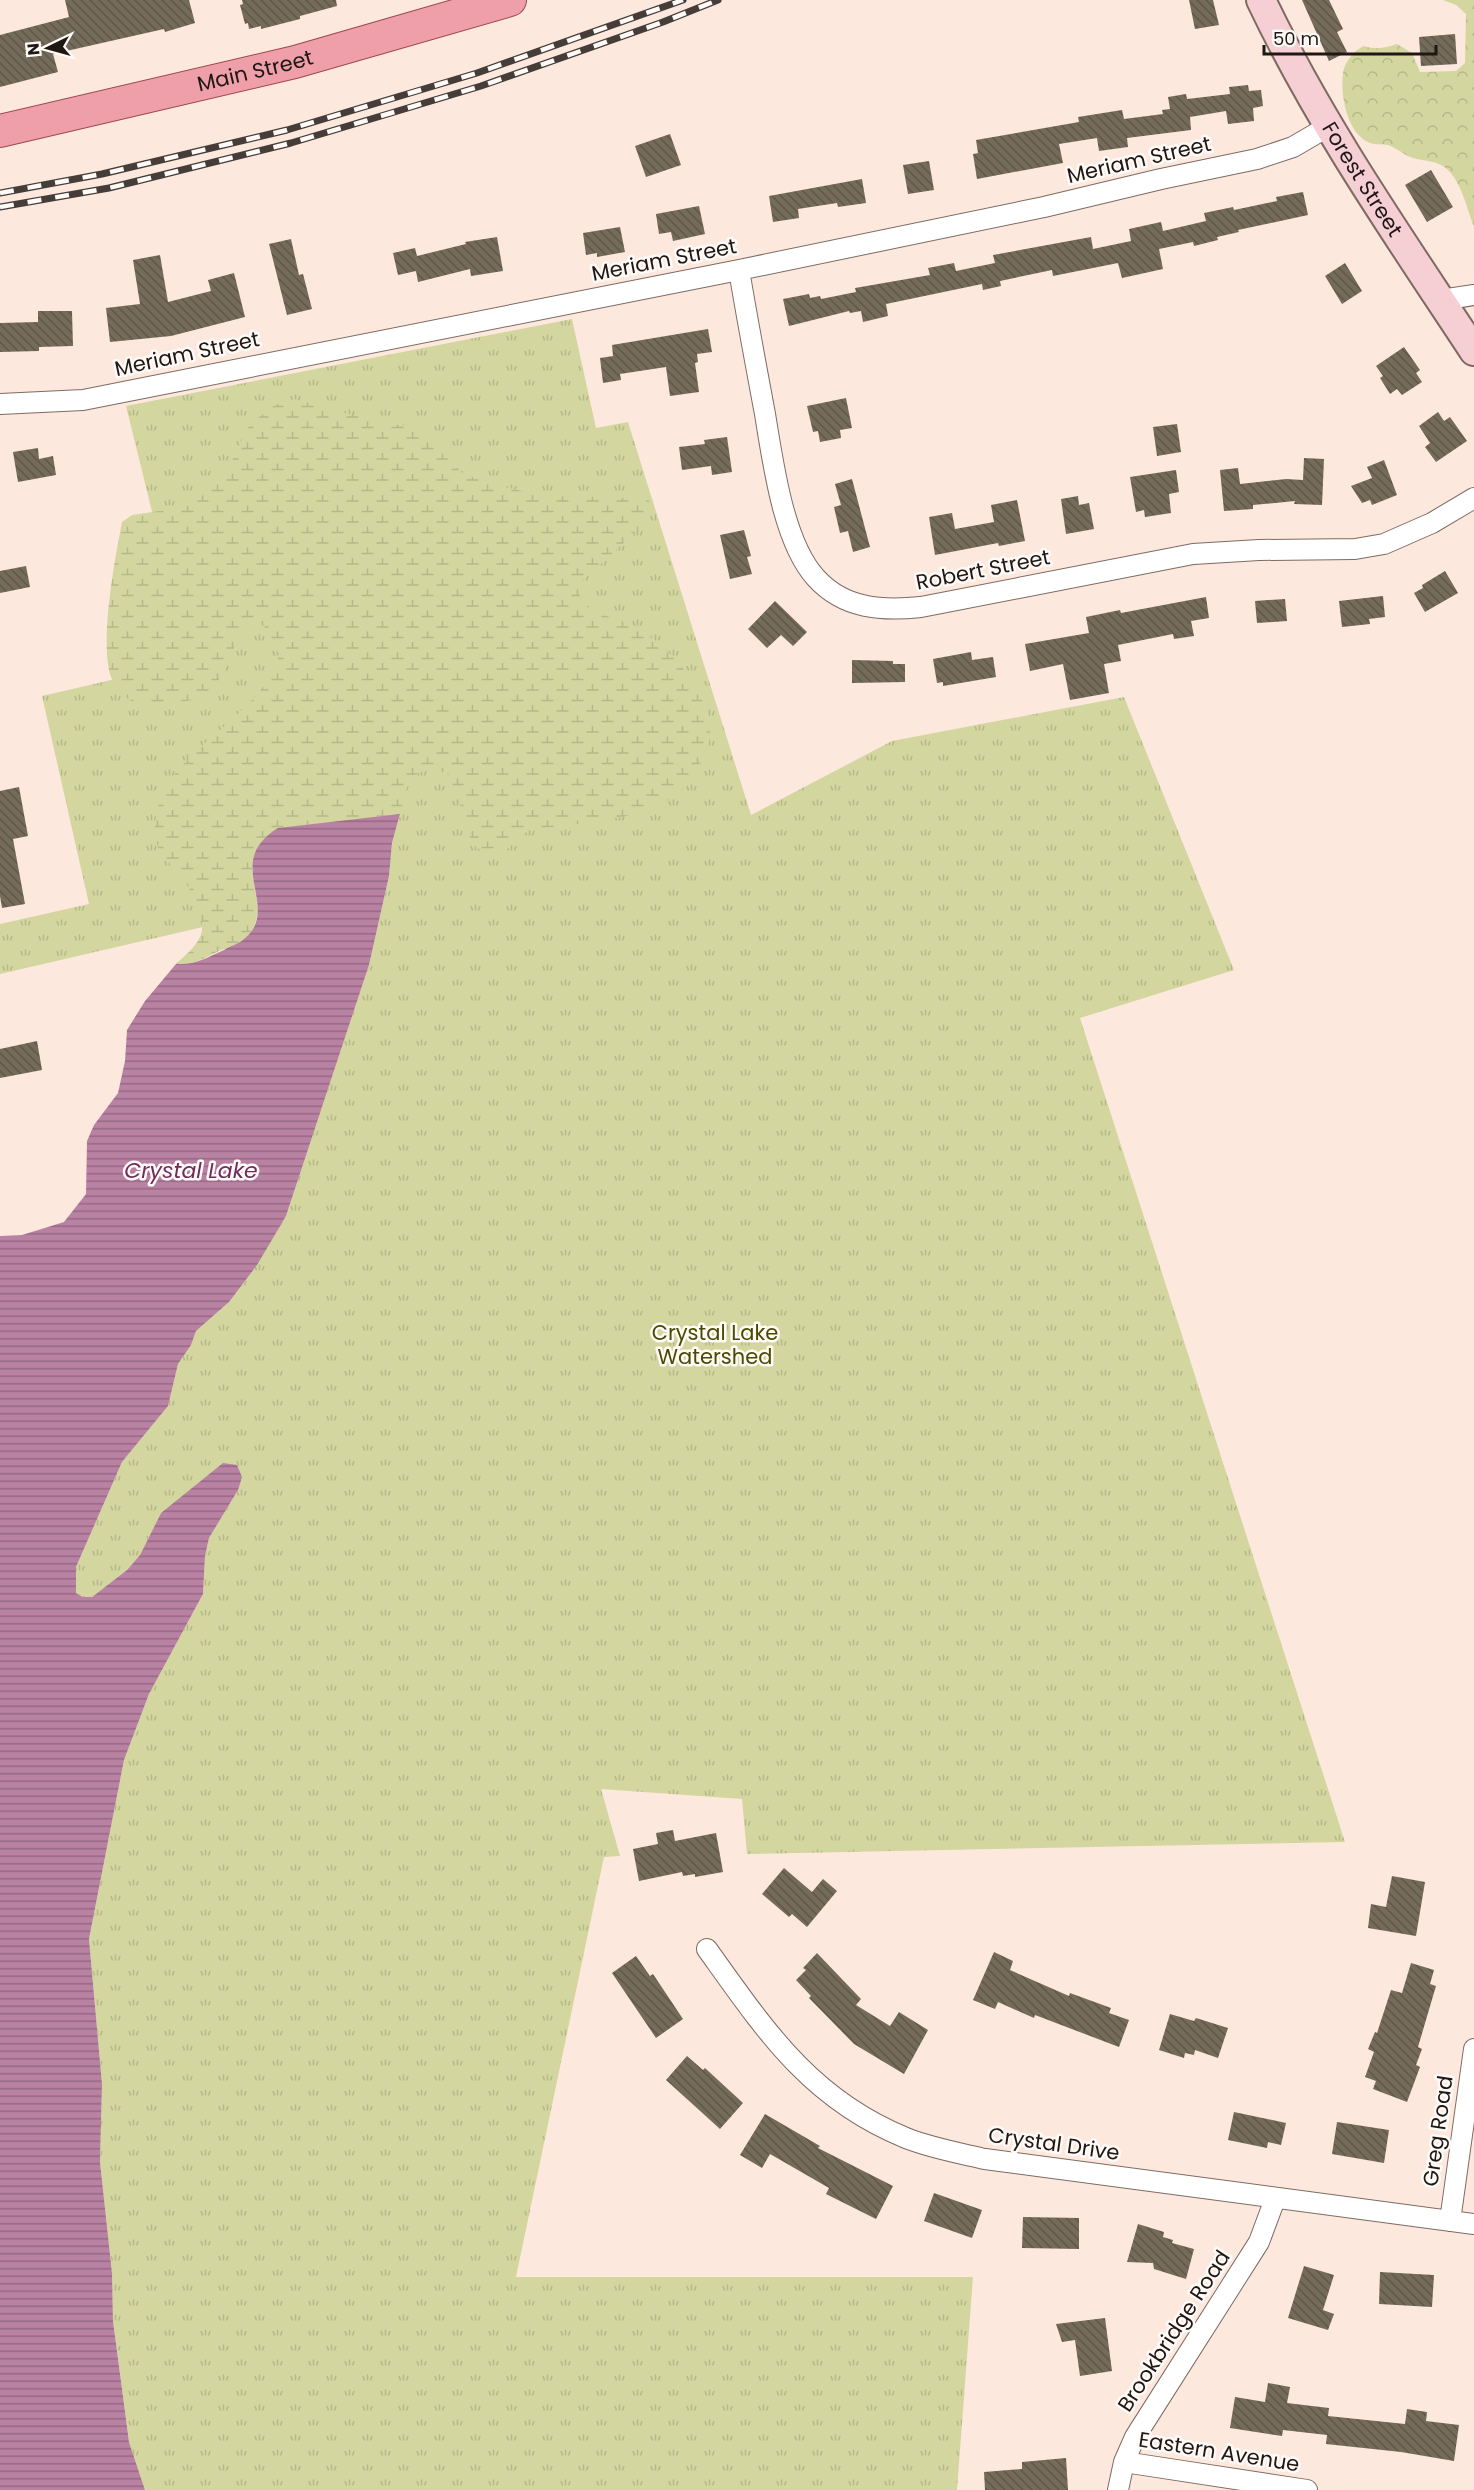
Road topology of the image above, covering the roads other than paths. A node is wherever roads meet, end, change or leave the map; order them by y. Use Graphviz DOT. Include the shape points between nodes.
graph roads {
  1 [pos="510,0"];
  2 [pos="1261,0"];
  3 [pos="1329,126"];
  4 [pos="0,131"];
  5 [pos="739,270"];
  6 [pos="1474,295"];
  7 [pos="1441,300"];
  8 [pos="1474,351"];
  9 [pos="0,404"];
  10 [pos="1474,498"];
  11 [pos="707,1949"];
  12 [pos="1474,2049"];
  13 [pos="1275,2199"];
  14 [pos="1450,2221"];
  15 [pos="1474,2224"];
  16 [pos="1124,2462"];
  17 [pos="1118,2490"];
  18 [pos="1307,2490"];
  1 -- 4 [label="main road, Main Street" via="295,63"];
  2 -- 3 [label="main road, Forest Street"];
  3 -- 5 [label="street, Meriam Street" via="1293,147 1257,159"];
  3 -- 7 [label="main road, Forest Street"];
  5 -- 9 [label="street, Meriam Street" via="83,400"];
  5 -- 10 [label="street, Robert Street" via="779,489 795,543 817,579 837,596 863,607 921,607 1193,554 1365,547 1400,538"];
  6 -- 7 [label="street"];
  7 -- 8 [label="main road, Forest Street"];
  11 -- 13 [label="street, Crystal Drive" via="760,2024 804,2073 879,2126 926,2145 985,2159"];
  12 -- 14 [label="street, Greg Road"];
  13 -- 14 [label="street, Crystal Drive"];
  13 -- 16 [label="street, Brookbridge Road" via="1259,2242 1148,2415"];
  14 -- 15 [label="street, Crystal Drive"];
  16 -- 17 [label="street, Brookbridge Road"];
  16 -- 18 [label="street, Eastern Avenue"];
}
